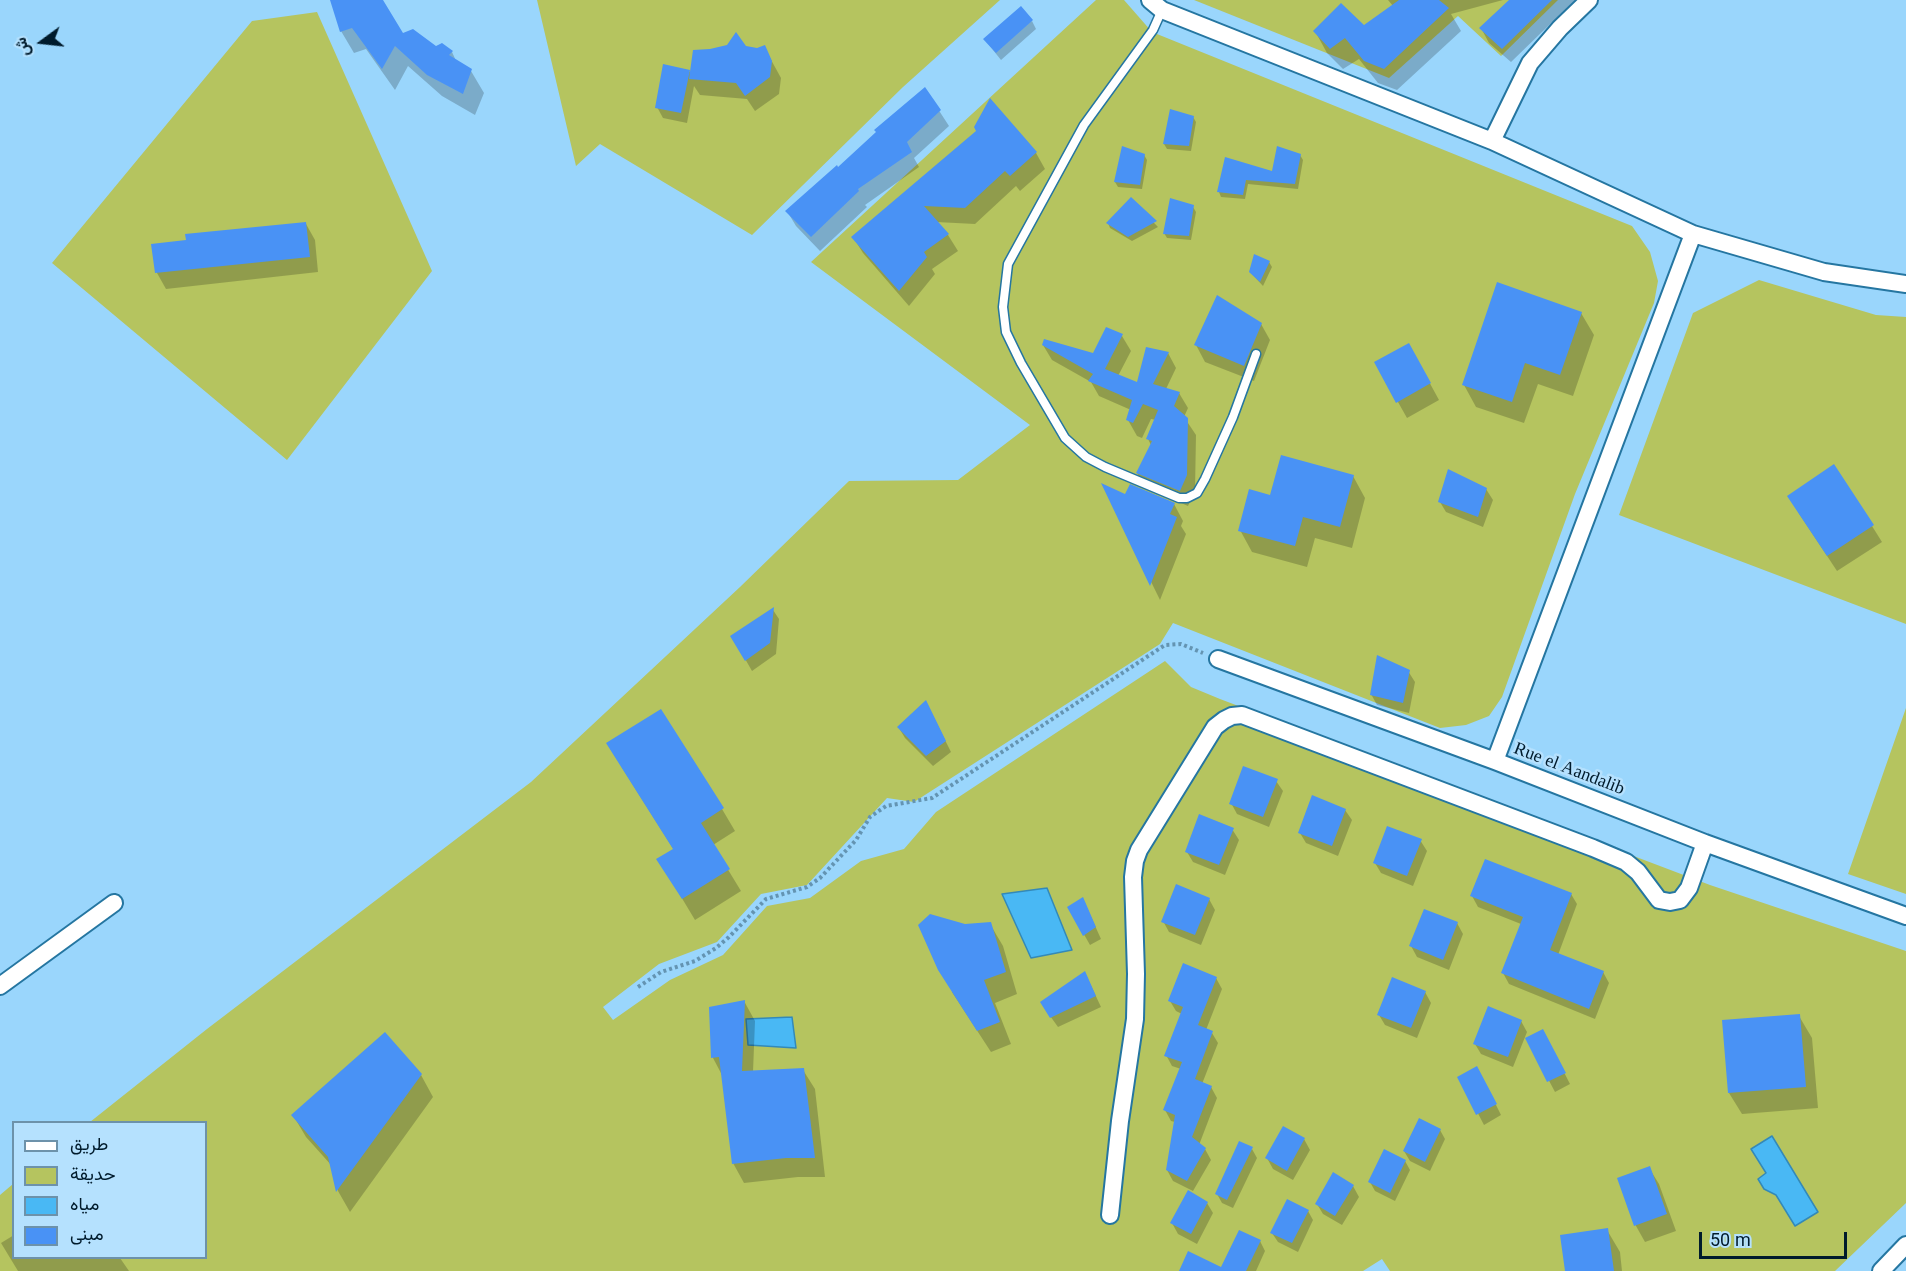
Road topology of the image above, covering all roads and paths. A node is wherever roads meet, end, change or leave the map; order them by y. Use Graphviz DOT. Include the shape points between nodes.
graph roads {
  1 [pos="1589,0"];
  2 [pos="1156,5"];
  3 [pos="1492,141"];
  4 [pos="1693,234"];
  5 [pos="1906,284"];
  6 [pos="1256,354"];
  7 [pos="1218,659"];
  8 [pos="1496,761"];
  9 [pos="1705,843"];
  10 [pos="114,903"];
  11 [pos="1906,916"];
  12 [pos="0,986"];
  13 [pos="638,987"];
  14 [pos="1110,1215"];
  15 [pos="1906,1245"];
  16 [pos="1881,1271"];
  1 -- 3 [label="street" via="1530,63"];
  2 -- 3 [label="street"];
  2 -- 6 [label="lane" via="1154,30 1084,125 1008,264 1003,307 1006,332 1065,438 1086,457 1105,467 1179,498 1197,493 1205,479"];
  3 -- 4 [label="street"];
  4 -- 5 [label="street" via="1824,272"];
  4 -- 8 [label="street"];
  7 -- 8 [label="street, Rue el Aandalib"];
  7 -- 13 [label="path" via="1180,644 1165,645 932,798 886,807 870,817 856,840 820,878 766,899 716,948 695,961 661,972"];
  8 -- 9 [label="street, Rue el Aandalib"];
  9 -- 11 [label="street, Rue el Aandalib"];
  9 -- 14 [label="street" via="1689,888 1680,900 1659,900 1638,872 1604,852 1242,715 1224,720 1209,736 1138,850 1135,861 1135,1019"];
  10 -- 12 [label="street"];
  15 -- 16 [label="street"];
}
